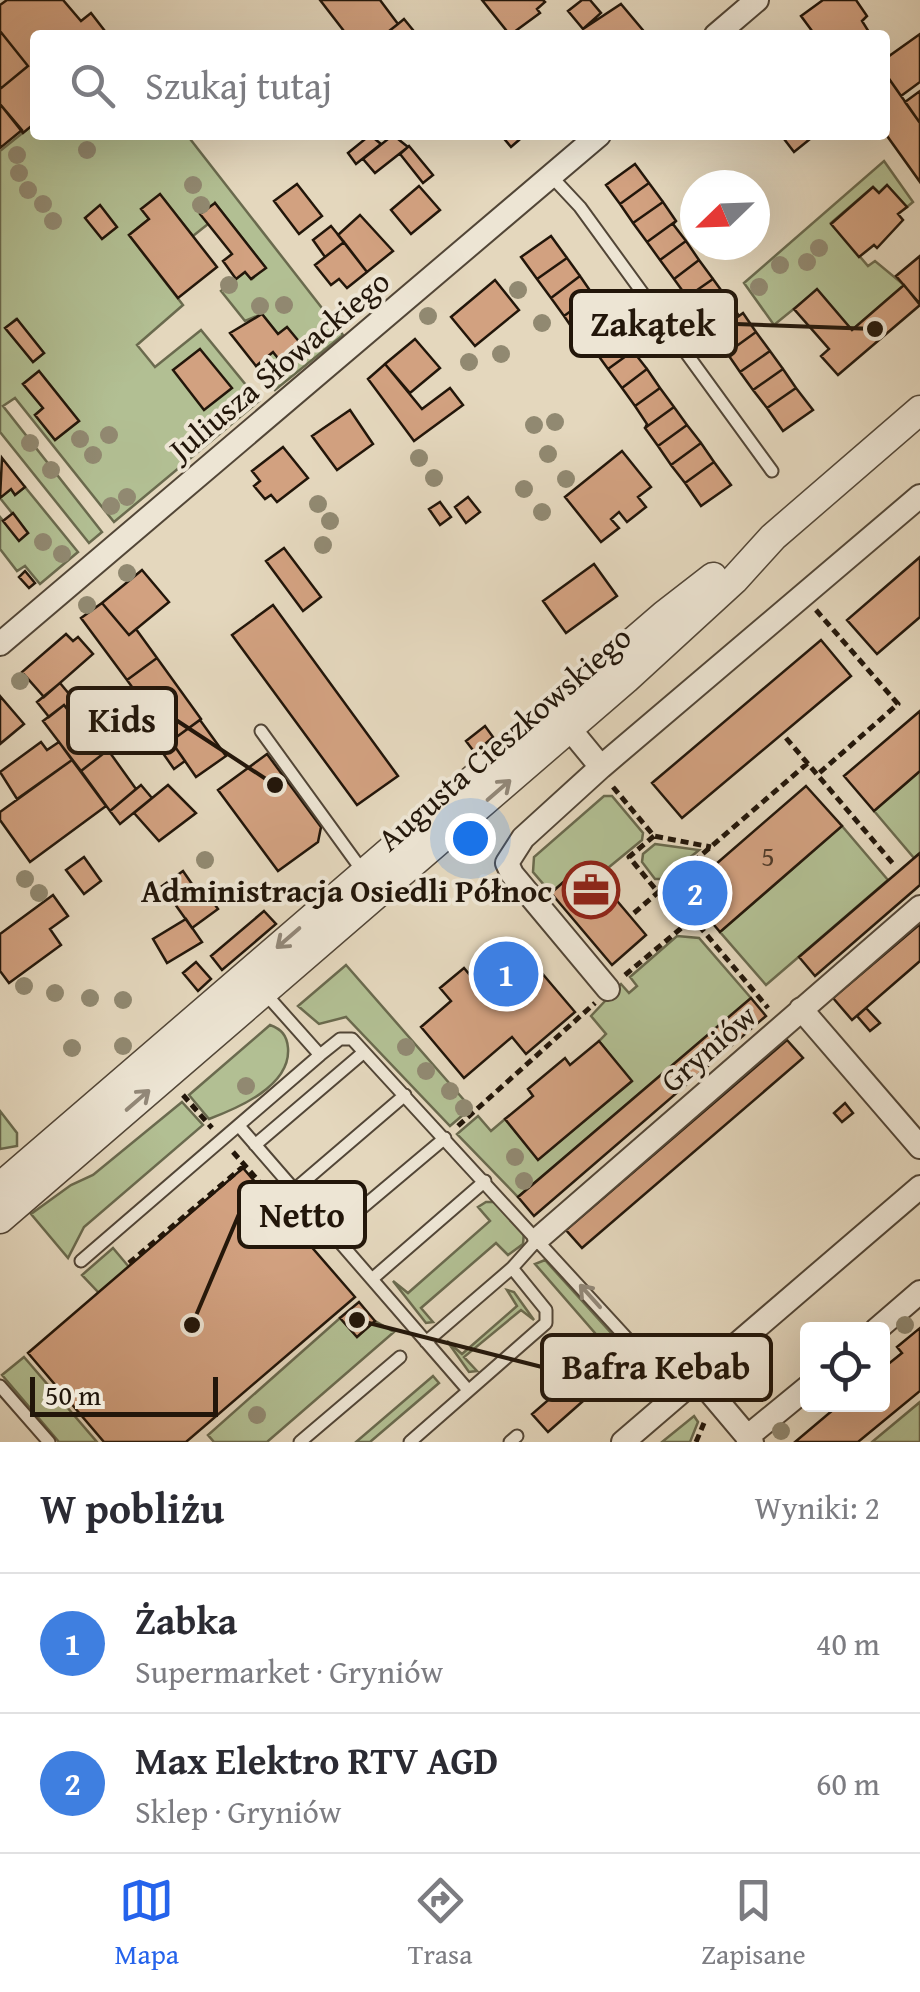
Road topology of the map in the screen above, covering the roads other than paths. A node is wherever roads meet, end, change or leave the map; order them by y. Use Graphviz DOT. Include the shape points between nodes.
graph roads {
  1 [pos="758,0"];
  2 [pos="722,30"];
  3 [pos="593,140"];
  4 [pos="551,176"];
  5 [pos="920,410"];
  6 [pos="772,472"];
  7 [pos="920,496"];
  8 [pos="0,644"];
  9 [pos="562,719"];
  10 [pos="260,731"];
  11 [pos="601,767"];
  12 [pos="364,873"];
  13 [pos="920,907"];
  14 [pos="256,983"];
  15 [pos="608,989"];
  16 [pos="802,1009"];
  17 [pos="364,1052"];
  18 [pos="320,1056"];
  19 [pos="405,1094"];
  20 [pos="239,1126"];
  21 [pos="445,1138"];
  22 [pos="255,1145"];
  23 [pos="920,1147"];
  24 [pos="485,1181"];
  25 [pos="920,1187"];
  26 [pos="294,1190"];
  27 [pos="4,1195"];
  28 [pos="332,1234"];
  29 [pos="538,1238"];
  30 [pos="81,1260"];
  31 [pos="512,1268"];
  32 [pos="372,1280"];
  33 [pos="920,1292"];
  34 [pos="885,1322"];
  35 [pos="426,1342"];
  36 [pos="400,1358"];
  37 [pos="698,1378"];
  38 [pos="0,1386"];
  39 [pos="468,1390"];
  40 [pos="800,1394"];
  41 [pos="678,1395"];
  42 [pos="750,1440"];
  43 [pos="49,1442"];
  44 [pos="300,1442"];
  45 [pos="410,1442"];
  46 [pos="623,1442"];
  1 -- 2 [label="street"];
  3 -- 4 [label="street, Juliusza Słowackiego"];
  4 -- 6 [label="lane"];
  4 -- 8 [label="street, Juliusza Słowackiego"];
  5 -- 9 [label="street, Augusta Cieszkowskiego" via="773,537 664,614"];
  7 -- 11 [label="street"];
  9 -- 11 [label="street"];
  9 -- 12 [label="street, Augusta Cieszkowskiego"];
  14 -- 9 [label="street, Augusta Cieszkowskiego, one-way"];
  10 -- 12 [label="lane"];
  11 -- 15 [label="street" via="523,838 508,863"];
  12 -- 14 [label="street, Augusta Cieszkowskiego, one-way"];
  13 -- 16 [label="street, Gryniów"];
  14 -- 18 [label="lane"];
  14 -- 27 [label="street, Augusta Cieszkowskiego"];
  16 -- 23 [label="street"];
  16 -- 29 [label="street, Gryniów"];
  17 -- 18 [label="lane" via="346,1036"];
  17 -- 19 [label="lane"];
  17 -- 22 [label="lane"];
  18 -- 20 [label="lane"];
  19 -- 21 [label="lane"];
  19 -- 26 [label="lane"];
  20 -- 22 [label="lane"];
  20 -- 30 [label="lane"];
  21 -- 24 [label="lane"];
  21 -- 28 [label="lane"];
  22 -- 26 [label="lane"];
  24 -- 29 [label="lane"];
  24 -- 32 [label="lane"];
  25 -- 37 [label="street"];
  26 -- 28 [label="lane"];
  28 -- 32 [label="lane"];
  29 -- 31 [label="lane"];
  41 -- 29 [label="lane, one-way"];
  31 -- 35 [label="lane"];
  31 -- 39 [label="lane" via="546,1310 546,1324"];
  32 -- 35 [label="lane"];
  33 -- 34 [label="street"];
  35 -- 39 [label="lane"];
  36 -- 44 [label="lane"];
  37 -- 41 [label="street"];
  37 -- 42 [label="street"];
  38 -- 43 [label="lane"];
  39 -- 45 [label="lane"];
  40 -- 42 [label="street"];
  41 -- 46 [label="street"];
}
